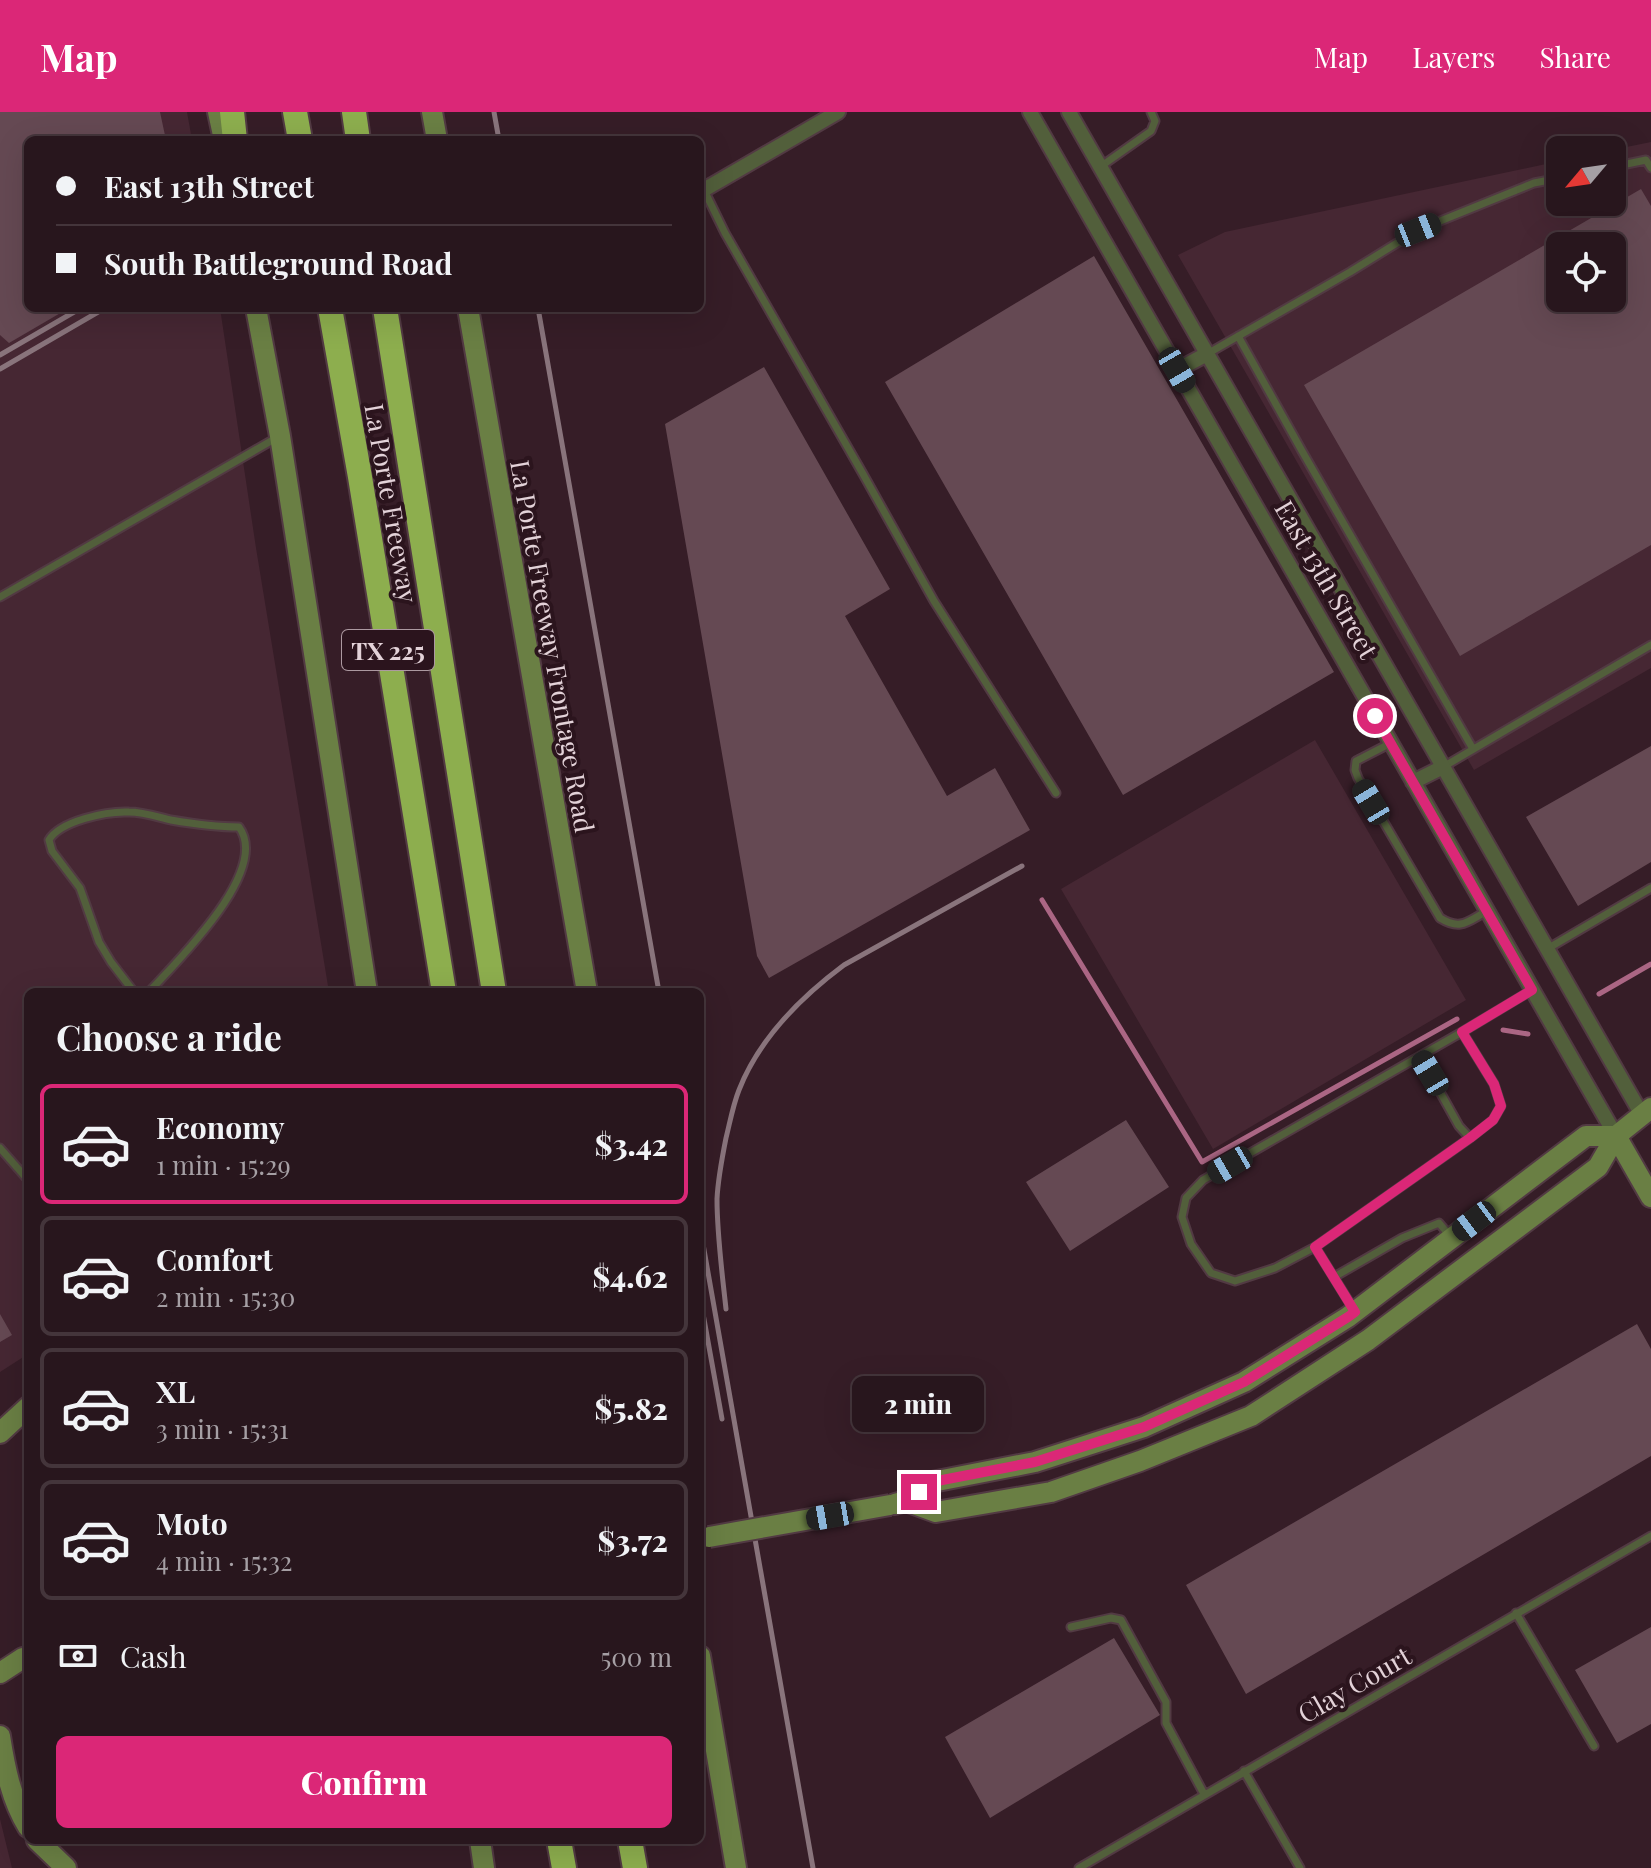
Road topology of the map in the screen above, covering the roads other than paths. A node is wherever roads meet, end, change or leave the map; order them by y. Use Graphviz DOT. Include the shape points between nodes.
graph roads {
  1 [pos="218,112"];
  2 [pos="232,112"];
  3 [pos="295,112"];
  4 [pos="354,112"];
  5 [pos="432,112"];
  6 [pos="838,112"];
  7 [pos="1030,112"];
  8 [pos="1069,112"];
  9 [pos="1151,112"];
  10 [pos="223,136"];
  11 [pos="235,136"];
  12 [pos="299,136"];
  13 [pos="357,136"];
  14 [pos="436,136"];
  15 [pos="1626,164"];
  16 [pos="1100,167"];
  17 [pos="1651,168"];
  18 [pos="1546,181"];
  19 [pos="704,190"];
  20 [pos="704,195"];
  21 [pos="257,312"];
  22 [pos="331,312"];
  23 [pos="386,312"];
  24 [pos="469,312"];
  25 [pos="1238,336"];
  26 [pos="1207,354"];
  27 [pos="1177,370"];
  28 [pos="280,436"];
  29 [pos="0,597"];
  30 [pos="1651,645"];
  31 [pos="1391,743"];
  32 [pos="1473,749"];
  33 [pos="1443,767"];
  34 [pos="1413,782"];
  35 [pos="1056,793"];
  36 [pos="1651,888"];
  37 [pos="1487,911"];
  38 [pos="1547,949"];
  39 [pos="131,988"];
  40 [pos="153,988"];
  41 [pos="365,988"];
  42 [pos="443,988"];
  43 [pos="493,988"];
  44 [pos="586,988"];
  45 [pos="1532,990"];
  46 [pos="1462,1032"];
  47 [pos="1420,1056"];
  48 [pos="1648,1118"];
  49 [pos="1616,1136"];
  50 [pos="1470,1138"];
  51 [pos="0,1148"];
  52 [pos="24,1175"];
  53 [pos="1651,1197"];
  54 [pos="1452,1238"];
  55 [pos="1315,1247"];
  56 [pos="1334,1277"];
  57 [pos="1355,1312"];
  58 [pos="24,1411"];
  59 [pos="0,1433"];
  60 [pos="898,1503"];
  61 [pos="1651,1536"];
  62 [pos="704,1538"];
  63 [pos="1516,1613"];
  64 [pos="1071,1627"];
  65 [pos="0,1652"];
  66 [pos="24,1658"];
  67 [pos="24,1659"];
  68 [pos="0,1673"];
  69 [pos="704,1680"];
  70 [pos="0,1736"];
  71 [pos="1594,1746"];
  72 [pos="2,1754"];
  73 [pos="1244,1771"];
  74 [pos="1204,1794"];
  75 [pos="24,1819"];
  76 [pos="41,1844"];
  77 [pos="481,1844"];
  78 [pos="560,1844"];
  79 [pos="631,1844"];
  80 [pos="66,1868"];
  81 [pos="484,1868"];
  82 [pos="564,1868"];
  83 [pos="635,1868"];
  84 [pos="736,1868"];
  85 [pos="1079,1868"];
  86 [pos="1300,1868"];
  1 -- 10 [label="main road"];
  2 -- 11 [label="highway"];
  3 -- 12 [label="highway"];
  4 -- 13 [label="highway"];
  5 -- 14 [label="main road"];
  6 -- 19 [label="street"];
  7 -- 27 [label="street, East 13th Street"];
  8 -- 16 [label="street, East 13th Street"];
  9 -- 16 [label="lane" via="1151,131"];
  15 -- 17 [label="lane" via="1646,160"];
  16 -- 26 [label="street, East 13th Street"];
  18 -- 25 [label="lane" via="1418,230"];
  20 -- 35 [label="lane" via="934,601"];
  21 -- 28 [label="main road"];
  22 -- 42 [label="highway, La Porte Freeway / TX 225"];
  23 -- 43 [label="highway, La Porte Freeway / TX 225"];
  24 -- 44 [label="main road, La Porte Freeway Frontage Road"];
  25 -- 26 [label="lane"];
  25 -- 32 [label="lane"];
  26 -- 27 [label="street"];
  26 -- 33 [label="street, East 13th Street"];
  27 -- 31 [label="street, East 13th Street"];
  28 -- 29 [label="lane"];
  28 -- 41 [label="main road"];
  30 -- 32 [label="lane"];
  31 -- 34 [label="street, East 13th Street"];
  31 -- 37 [label="lane" via="1356,761 1358,778 1440,918 1463,924"];
  32 -- 33 [label="lane"];
  33 -- 34 [label="street"];
  33 -- 38 [label="street, East 13th Street"];
  34 -- 37 [label="street, East 13th Street"];
  36 -- 38 [label="lane"];
  37 -- 45 [label="street, East 13th Street"];
  38 -- 48 [label="street, East 13th Street"];
  39 -- 40 [label="lane" via="99,942 80,888 52,851 49,840 54,832 69,823 128,811 239,827 245,835 245,862 237,883 196,941"];
  45 -- 46 [label="lane"];
  45 -- 49 [label="street, East 13th Street"];
  46 -- 47 [label="lane"];
  46 -- 50 [label="lane" via="1494,1084 1501,1106"];
  47 -- 50 [label="lane"];
  47 -- 55 [label="lane" via="1203,1180 1186,1198 1182,1217 1191,1244 1211,1273 1235,1281"];
  48 -- 49 [label="main road"];
  49 -- 53 [label="main road, East 13th Street"];
  49 -- 54 [label="main road" via="1586,1136"];
  49 -- 60 [label="main road" via="1598,1167 1368,1340 1251,1416 1051,1492 936,1512"];
  50 -- 55 [label="lane"];
  51 -- 52 [label="lane"];
  54 -- 56 [label="lane" via="1439,1223"];
  54 -- 57 [label="main road"];
  55 -- 56 [label="lane"];
  56 -- 57 [label="lane"];
  57 -- 60 [label="main road" via="1244,1382 1144,1427 1035,1462 932,1482"];
  58 -- 59 [label="main road"];
  60 -- 62 [label="main road, bridge"];
  61 -- 63 [label="lane, Clay Court"];
  63 -- 71 [label="lane"];
  63 -- 73 [label="lane, Clay Court"];
  64 -- 74 [label="lane" via="1121,1620 1166,1702 1166,1723"];
  65 -- 66 [label="main road"];
  67 -- 68 [label="main road"];
  69 -- 84 [label="main road"];
  70 -- 72 [label="main road"];
  72 -- 75 [label="main road"];
  73 -- 74 [label="lane, Clay Court"];
  73 -- 86 [label="lane"];
  74 -- 85 [label="lane, Clay Court"];
  76 -- 80 [label="main road"];
  77 -- 81 [label="main road"];
  78 -- 82 [label="highway"];
  79 -- 83 [label="highway"];
}
